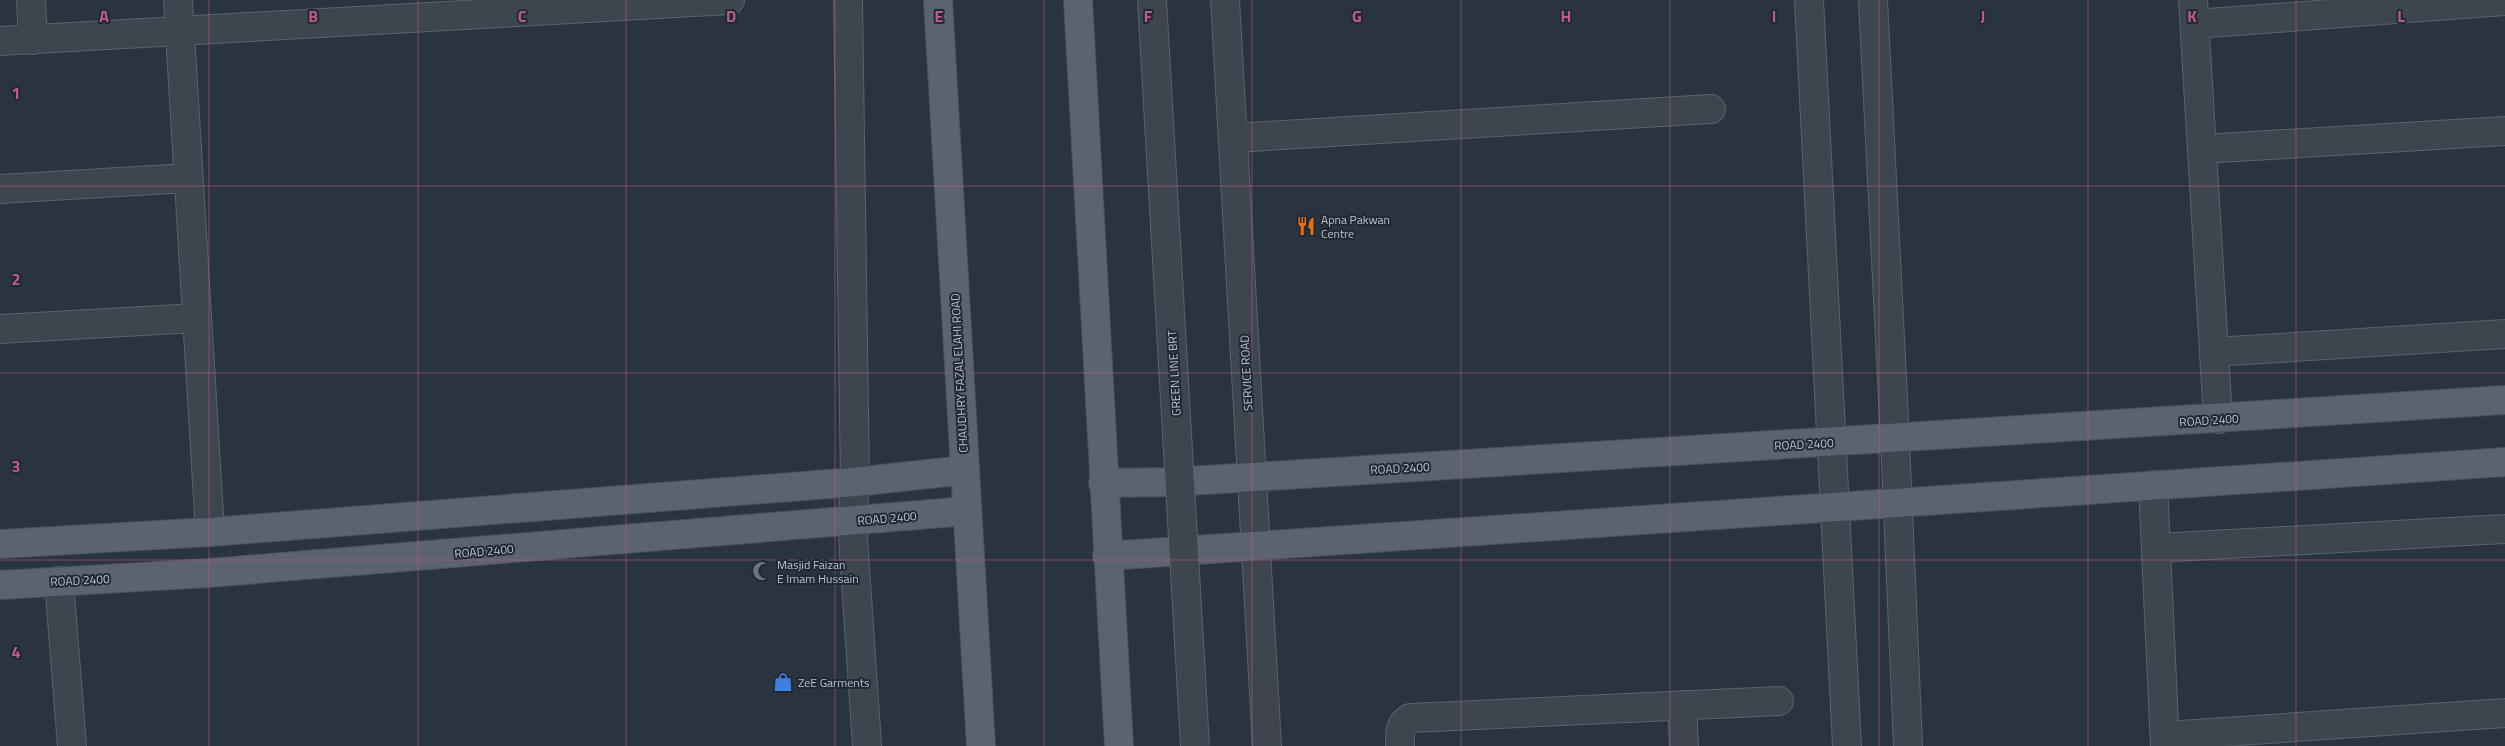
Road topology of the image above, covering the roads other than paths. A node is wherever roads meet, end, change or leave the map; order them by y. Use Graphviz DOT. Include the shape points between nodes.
graph roads {
  1 [pos="31,0"];
  2 [pos="178,0"];
  3 [pos="730,0"];
  4 [pos="848,0"];
  5 [pos="938,0"];
  6 [pos="1078,0"];
  7 [pos="1152,0"];
  8 [pos="1225,0"];
  9 [pos="1809,0"];
  10 [pos="1874,0"];
  11 [pos="2505,1"];
  12 [pos="592,4"];
  13 [pos="452,8"];
  14 [pos="314,12"];
  15 [pos="2194,12"];
  16 [pos="180,31"];
  17 [pos="33,40"];
  18 [pos="0,41"];
  19 [pos="1711,109"];
  20 [pos="2505,131"];
  21 [pos="1232,138"];
  22 [pos="2202,150"];
  23 [pos="188,178"];
  24 [pos="0,189"];
  25 [pos="196,318"];
  26 [pos="0,329"];
  27 [pos="2505,334"];
  28 [pos="2214,352"];
  29 [pos="2505,400"];
  30 [pos="2218,420"];
  31 [pos="1896,439"];
  32 [pos="1833,442"];
  33 [pos="2505,462"];
  34 [pos="965,470"];
  35 [pos="1251,477"];
  36 [pos="854,482"];
  37 [pos="1103,483"];
  38 [pos="2153,485"];
  39 [pos="1898,502"];
  40 [pos="1836,506"];
  41 [pos="967,511"];
  42 [pos="852,522"];
  43 [pos="2505,529"];
  44 [pos="210,532"];
  45 [pos="0,544"];
  46 [pos="1255,545"];
  47 [pos="2156,548"];
  48 [pos="1107,556"];
  49 [pos="59,581"];
  50 [pos="0,585"];
  51 [pos="1779,701"];
  52 [pos="1682,705"];
  53 [pos="2505,713"];
  54 [pos="2165,741"];
  55 [pos="72,746"];
  56 [pos="867,746"];
  57 [pos="981,746"];
  58 [pos="1119,746"];
  59 [pos="1195,746"];
  60 [pos="1267,746"];
  61 [pos="1400,746"];
  62 [pos="1684,746"];
  63 [pos="1847,746"];
  64 [pos="1908,746"];
  1 -- 17 [label="street"];
  2 -- 16 [label="street"];
  3 -- 12 [label="street"];
  4 -- 36 [label="street"];
  5 -- 34 [label="main road, CHAUDHRY FAZAL ELAHI ROAD"];
  6 -- 37 [label="main road"];
  7 -- 59 [label="street, GREEN LINE BRT, bridge"];
  8 -- 21 [label="street, SERVICE ROAD"];
  9 -- 32 [label="street"];
  10 -- 31 [label="street"];
  11 -- 15 [label="street"];
  12 -- 13 [label="street"];
  13 -- 14 [label="street"];
  14 -- 16 [label="street"];
  15 -- 22 [label="street"];
  16 -- 17 [label="street"];
  16 -- 23 [label="street"];
  17 -- 18 [label="street"];
  19 -- 21 [label="street"];
  20 -- 22 [label="street"];
  21 -- 35 [label="street, SERVICE ROAD"];
  22 -- 28 [label="street"];
  23 -- 24 [label="street"];
  23 -- 25 [label="street"];
  25 -- 26 [label="street"];
  25 -- 44 [label="street"];
  27 -- 28 [label="street"];
  28 -- 30 [label="street"];
  29 -- 30 [label="main road, ROAD 2400"];
  30 -- 31 [label="main road, ROAD 2400"];
  31 -- 32 [label="main road, ROAD 2400"];
  31 -- 39 [label="street"];
  32 -- 35 [label="main road, ROAD 2400"];
  32 -- 40 [label="street"];
  33 -- 38 [label="main road"];
  34 -- 36 [label="main road"];
  34 -- 41 [label="main road, CHAUDHRY FAZAL ELAHI ROAD"];
  35 -- 37 [label="main road, ROAD 2400"];
  35 -- 46 [label="street, SERVICE ROAD"];
  36 -- 42 [label="street"];
  36 -- 44 [label="main road"];
  37 -- 48 [label="main road"];
  38 -- 39 [label="main road"];
  38 -- 47 [label="street"];
  39 -- 40 [label="main road"];
  39 -- 64 [label="street"];
  40 -- 46 [label="main road"];
  40 -- 63 [label="street"];
  41 -- 42 [label="main road, ROAD 2400"];
  41 -- 57 [label="main road, CHAUDHRY FAZAL ELAHI ROAD"];
  42 -- 49 [label="main road, ROAD 2400"];
  42 -- 56 [label="street"];
  43 -- 47 [label="street"];
  44 -- 45 [label="main road"];
  46 -- 48 [label="main road"];
  46 -- 60 [label="street, SERVICE ROAD"];
  47 -- 54 [label="street"];
  48 -- 58 [label="main road"];
  49 -- 50 [label="main road, ROAD 2400"];
  49 -- 55 [label="street"];
  51 -- 52 [label="street"];
  52 -- 61 [label="street" via="1410,718 1403,723"];
  52 -- 62 [label="street"];
  53 -- 54 [label="street"];
}
